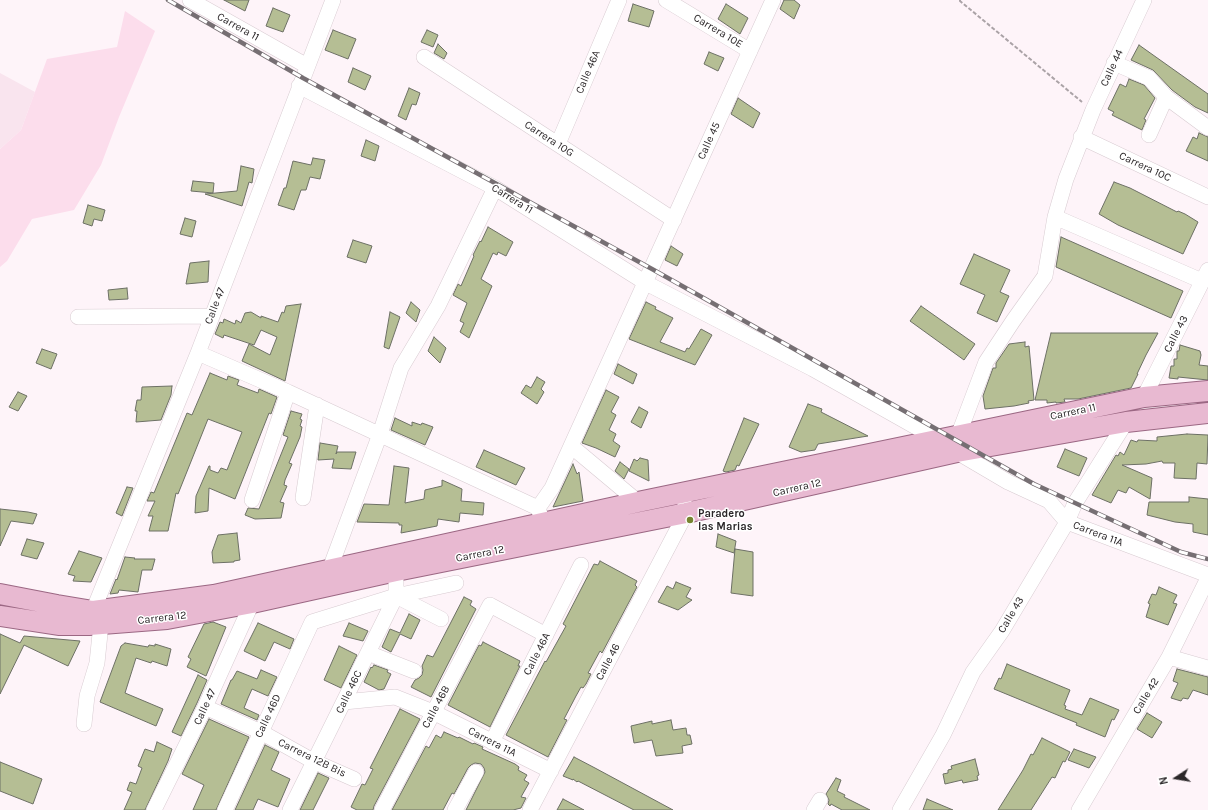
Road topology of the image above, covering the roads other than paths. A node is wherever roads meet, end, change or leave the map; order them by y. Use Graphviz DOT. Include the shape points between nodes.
graph roads {
  1 [pos="190,0"];
  2 [pos="333,0"];
  3 [pos="619,0"];
  4 [pos="666,0"];
  5 [pos="773,0"];
  6 [pos="1144,0"];
  7 [pos="750,50"];
  8 [pos="424,57"];
  9 [pos="1114,63"];
  10 [pos="307,66"];
  11 [pos="299,86"];
  12 [pos="1166,97"];
  13 [pos="1208,128"];
  14 [pos="1149,135"];
  15 [pos="1081,137"];
  16 [pos="558,144"];
  17 [pos="495,188"];
  18 [pos="1208,197"];
  19 [pos="1055,217"];
  20 [pos="674,220"];
  21 [pos="1205,276"];
  22 [pos="646,283"];
  23 [pos="211,316"];
  24 [pos="78,317"];
  25 [pos="719,321"];
  26 [pos="198,353"];
  27 [pos="1208,391"];
  28 [pos="288,392"];
  29 [pos="1144,397"];
  30 [pos="316,405"];
  31 [pos="1208,413"];
  32 [pos="1126,422"];
  33 [pos="380,434"];
  34 [pos="951,443"];
  35 [pos="572,446"];
  36 [pos="683,493"];
  37 [pos="303,498"];
  38 [pos="252,500"];
  39 [pos="638,502"];
  40 [pos="686,513"];
  41 [pos="540,516"];
  42 [pos="1067,522"];
  43 [pos="582,565"];
  44 [pos="329,570"];
  45 [pos="396,571"];
  46 [pos="1208,575"];
  47 [pos="1208,578"];
  48 [pos="456,583"];
  49 [pos="0,594"];
  50 [pos="396,596"];
  51 [pos="252,603"];
  52 [pos="0,616"];
  53 [pos="97,618"];
  54 [pos="441,619"];
  55 [pos="546,635"];
  56 [pos="368,653"];
  57 [pos="1169,657"];
  58 [pos="1208,668"];
  59 [pos="414,671"];
  60 [pos="344,702"];
  61 [pos="205,707"];
  62 [pos="433,712"];
  63 [pos="84,724"];
  64 [pos="261,732"];
  65 [pos="492,742"];
  66 [pos="313,761"];
  67 [pos="551,771"];
  68 [pos="476,772"];
  69 [pos="354,778"];
  70 [pos="154,810"];
  71 [pos="225,810"];
  72 [pos="290,810"];
  73 [pos="382,810"];
  74 [pos="455,810"];
  75 [pos="530,810"];
  76 [pos="900,810"];
  77 [pos="1079,810"];
  1 -- 10 [label="street, Carrera 11"];
  2 -- 10 [label="street, Calle 47"];
  3 -- 16 [label="street, Calle 46A"];
  4 -- 7 [label="street, Carrera 10E"];
  5 -- 7 [label="street, Calle 45"];
  6 -- 9 [label="street, Calle 44"];
  7 -- 20 [label="street, Calle 45"];
  8 -- 16 [label="street, Carrera 10G"];
  9 -- 12 [label="street" via="1149,78"];
  9 -- 15 [label="street, Calle 44"];
  10 -- 11 [label="street, Calle 47"];
  11 -- 17 [label="street, Carrera 11"];
  11 -- 23 [label="street, Calle 47"];
  12 -- 13 [label="street"];
  12 -- 14 [label="street"];
  15 -- 18 [label="street, Carrera 10C"];
  15 -- 19 [label="street, Calle 44"];
  16 -- 20 [label="street, Carrera 10G"];
  17 -- 22 [label="street, Carrera 11"];
  17 -- 33 [label="street" via="438,306 401,368"];
  19 -- 21 [label="street"];
  19 -- 34 [label="street, Calle 44" via="1045,276 986,362"];
  20 -- 22 [label="street, Calle 45"];
  21 -- 29 [label="street, Calle 43"];
  22 -- 25 [label="street, Carrera 11"];
  22 -- 35 [label="street, Calle 45"];
  23 -- 24 [label="street"];
  23 -- 26 [label="street, Calle 47"];
  25 -- 34 [label="street, Carrera 11A"];
  26 -- 28 [label="street"];
  26 -- 53 [label="street, Calle 47"];
  27 -- 29 [label="main road, Carrera 11"];
  28 -- 30 [label="street"];
  28 -- 38 [label="street"];
  29 -- 34 [label="main road, Carrera 11"];
  30 -- 33 [label="street"];
  30 -- 37 [label="street"];
  31 -- 32 [label="main road, Carrera 11"];
  32 -- 34 [label="main road, Carrera 11"];
  32 -- 42 [label="street, Calle 43" via="1075,502"];
  33 -- 41 [label="street"];
  33 -- 44 [label="street"];
  34 -- 36 [label="main road, Carrera 12"];
  34 -- 40 [label="main road, Carrera 12"];
  34 -- 42 [label="street, Carrera 11A" via="1008,482 1049,501"];
  35 -- 39 [label="street"];
  35 -- 41 [label="street, Calle 45"];
  36 -- 39 [label="main road, Carrera 12"];
  36 -- 40 [label="street"];
  39 -- 41 [label="main road, Carrera 12"];
  40 -- 45 [label="main road, Carrera 12"];
  40 -- 67 [label="street, Calle 46"];
  41 -- 44 [label="main road, Carrera 12"];
  42 -- 46 [label="street, Carrera 11A"];
  42 -- 76 [label="street, Calle 43" via="1002,631 973,672 943,735"];
  43 -- 55 [label="street, Calle 46A"];
  44 -- 53 [label="main road, Carrera 12"];
  45 -- 50 [label="street, Calle 46C"];
  45 -- 51 [label="main road, Carrera 12"];
  47 -- 57 [label="street, Calle 42"];
  48 -- 50 [label="street"];
  49 -- 53 [label="main road, Carrera 12" via="57,605"];
  50 -- 54 [label="street"];
  50 -- 56 [label="street, Calle 46C"];
  50 -- 64 [label="street, Calle 46D" via="312,622"];
  51 -- 53 [label="main road, Carrera 12" via="167,619"];
  51 -- 61 [label="street, Calle 47"];
  52 -- 53 [label="main road, Carrera 12" via="60,625"];
  53 -- 63 [label="street, Calle 47" via="97,663 87,696"];
  55 -- 62 [label="street, Calle 46B" via="490,605"];
  55 -- 65 [label="street, Calle 46A"];
  56 -- 59 [label="street"];
  56 -- 60 [label="street, Calle 46C"];
  57 -- 58 [label="street"];
  57 -- 77 [label="street, Calle 42"];
  60 -- 62 [label="street, Carrera 11A" via="395,697"];
  60 -- 66 [label="street, Calle 46C"];
  61 -- 64 [label="street, Carrera 12B Bis"];
  61 -- 70 [label="street, Calle 47"];
  62 -- 65 [label="street, Carrera 11A"];
  62 -- 73 [label="street, Calle 46B"];
  64 -- 66 [label="street, Carrera 12B Bis"];
  64 -- 71 [label="street, Calle 46D"];
  65 -- 67 [label="street, Carrera 11A"];
  66 -- 69 [label="street, Carrera 12B Bis"];
  66 -- 72 [label="street, Calle 46C"];
  67 -- 75 [label="street, Calle 46"];
  68 -- 74 [label="street"];
}
